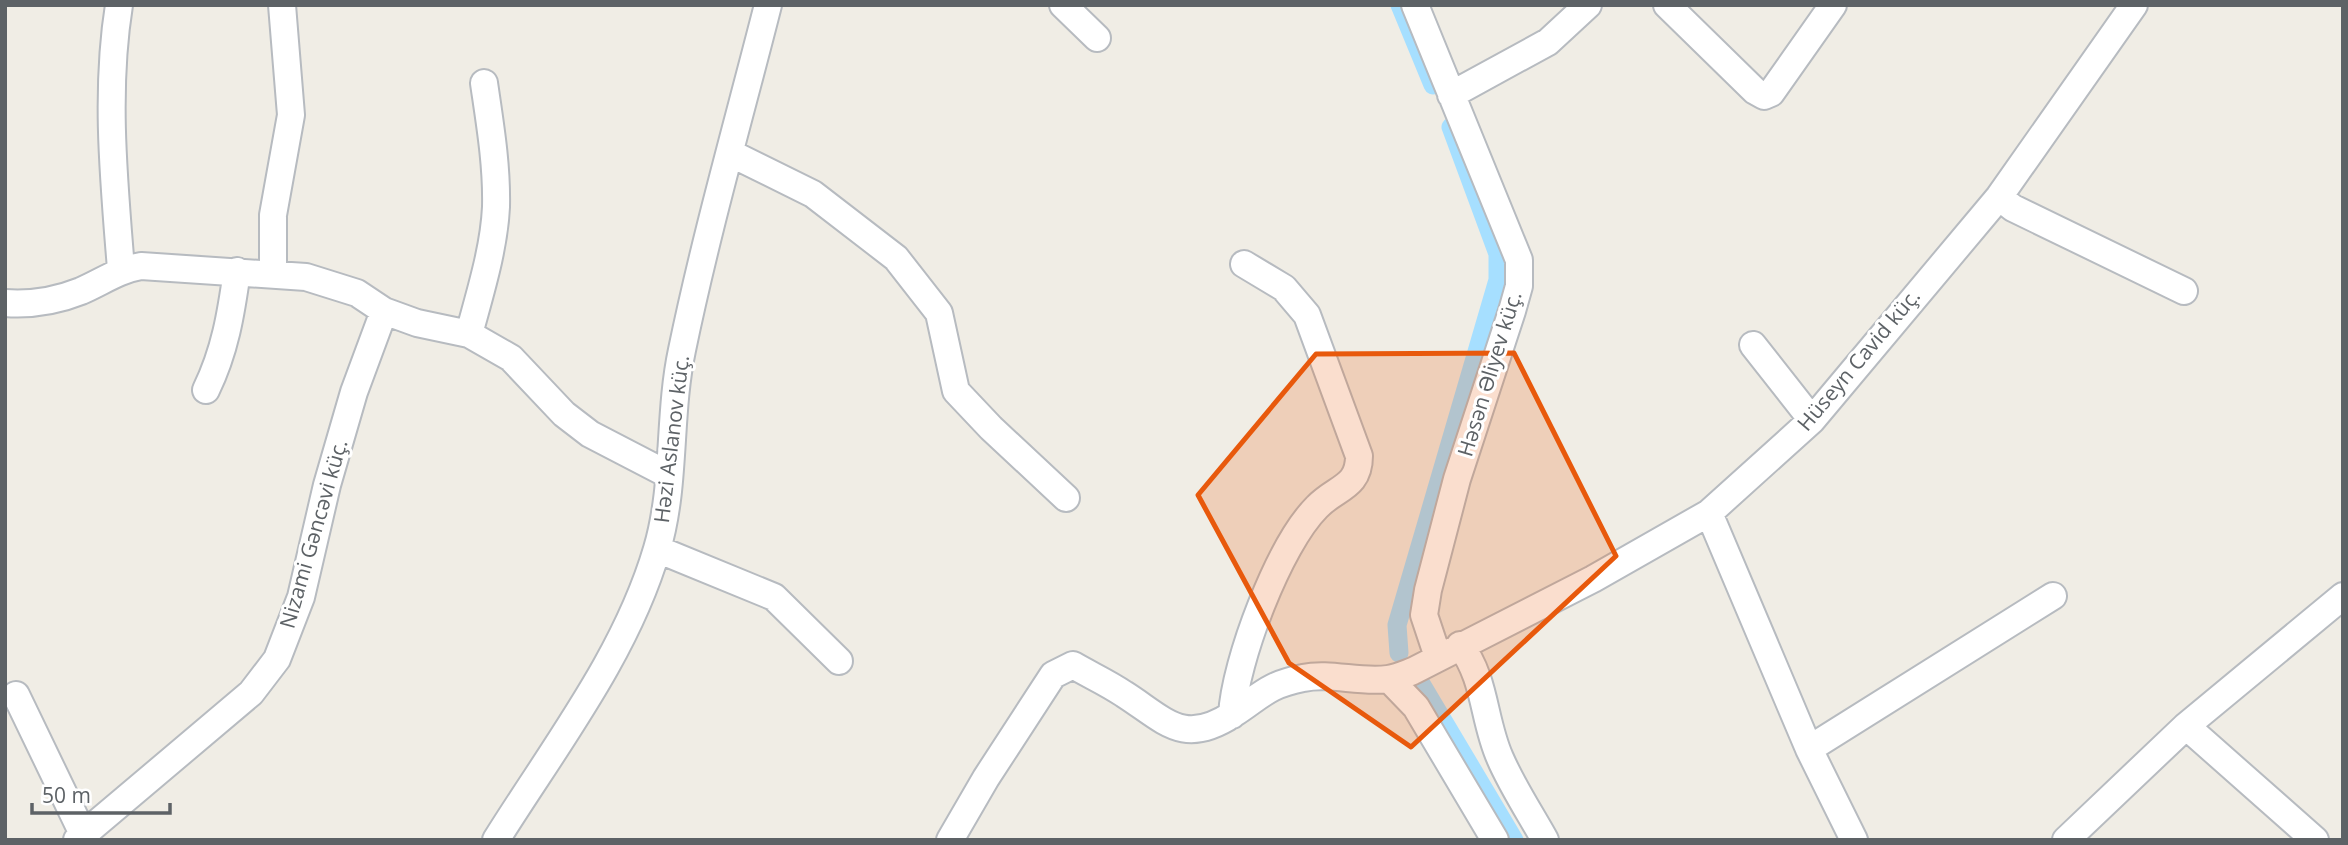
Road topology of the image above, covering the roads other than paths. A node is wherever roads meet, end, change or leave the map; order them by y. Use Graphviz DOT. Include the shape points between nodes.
graph roads {
  1 [pos="119,5"];
  2 [pos="282,5"];
  3 [pos="768,5"];
  4 [pos="1063,5"];
  5 [pos="1415,5"];
  6 [pos="1588,5"];
  7 [pos="1667,5"];
  8 [pos="1833,5"];
  9 [pos="2134,5"];
  10 [pos="1097,37"];
  11 [pos="484,83"];
  12 [pos="1451,95"];
  13 [pos="730,153"];
  14 [pos="1999,197"];
  15 [pos="1244,264"];
  16 [pos="121,269"];
  17 [pos="237,271"];
  18 [pos="273,273"];
  19 [pos="2184,291"];
  20 [pos="5,303"];
  21 [pos="384,311"];
  22 [pos="469,334"];
  23 [pos="1753,345"];
  24 [pos="206,390"];
  25 [pos="1812,420"];
  26 [pos="669,475"];
  27 [pos="1066,498"];
  28 [pos="1709,513"];
  29 [pos="657,549"];
  30 [pos="2053,596"];
  31 [pos="2343,596"];
  32 [pos="1449,651"];
  33 [pos="839,661"];
  34 [pos="1389,679"];
  35 [pos="16,695"];
  36 [pos="1232,715"];
  37 [pos="2186,726"];
  38 [pos="1809,749"];
  39 [pos="80,837"];
  40 [pos="496,840"];
  41 [pos="950,840"];
  42 [pos="1495,840"];
  43 [pos="1545,840"];
  44 [pos="1854,840"];
  45 [pos="2066,840"];
  46 [pos="2315,840"];
  1 -- 16 [label="street" via="114,34 112,160"];
  2 -- 18 [label="street" via="292,115 273,215"];
  3 -- 13 [label="street, Həzi Aslanov küç."];
  4 -- 10 [label="street"];
  5 -- 12 [label="street, Həsən Əliyev küç."];
  6 -- 12 [label="street" via="1548,43"];
  7 -- 8 [label="street" via="1764,96 1771,93"];
  9 -- 14 [label="street, Hüseyn Cavid küç."];
  11 -- 22 [label="street" via="493,139 496,208"];
  12 -- 32 [label="street, Həsən Əliyev küç." via="1519,260 1519,286 1457,479 1428,590 1424,615"];
  13 -- 26 [label="street, Həzi Aslanov küç." via="682,351"];
  13 -- 27 [label="street" via="813,194 896,258 939,313 956,391"];
  14 -- 19 [label="street"];
  14 -- 25 [label="street, Hüseyn Cavid küç."];
  15 -- 36 [label="street" via="1284,288 1307,315 1359,456 1359,471 1317,507 1282,558 1240,668"];
  16 -- 17 [label="street"];
  16 -- 20 [label="street" via="47,302"];
  17 -- 18 [label="street"];
  17 -- 24 [label="street" via="228,333"];
  18 -- 21 [label="street" via="334,284"];
  21 -- 22 [label="street"];
  21 -- 39 [label="street, Nizami Gəncəvi küç." via="354,392 301,597 277,659 251,693"];
  22 -- 26 [label="street" via="511,358 564,414 590,434"];
  23 -- 25 [label="street"];
  25 -- 28 [label="street, Hüseyn Cavid küç."];
  26 -- 29 [label="street, Həzi Aslanov küç."];
  28 -- 32 [label="street, Hüseyn Cavid küç." via="1593,579"];
  28 -- 38 [label="street"];
  29 -- 33 [label="street" via="774,597"];
  29 -- 40 [label="street, Həzi Aslanov küç." via="610,660"];
  30 -- 38 [label="street"];
  31 -- 37 [label="street"];
  32 -- 34 [label="street, Hüseyn Cavid küç."];
  32 -- 43 [label="street, Həsən Əliyev küç." via="1476,670 1499,757"];
  34 -- 36 [label="street" via="1312,676 1287,681 1260,692"];
  34 -- 42 [label="street" via="1416,707"];
  35 -- 39 [label="street"];
  36 -- 41 [label="street" via="1198,730 1182,730 1073,666 1053,676"];
  37 -- 45 [label="street"];
  37 -- 46 [label="street"];
  38 -- 44 [label="street"];
}
